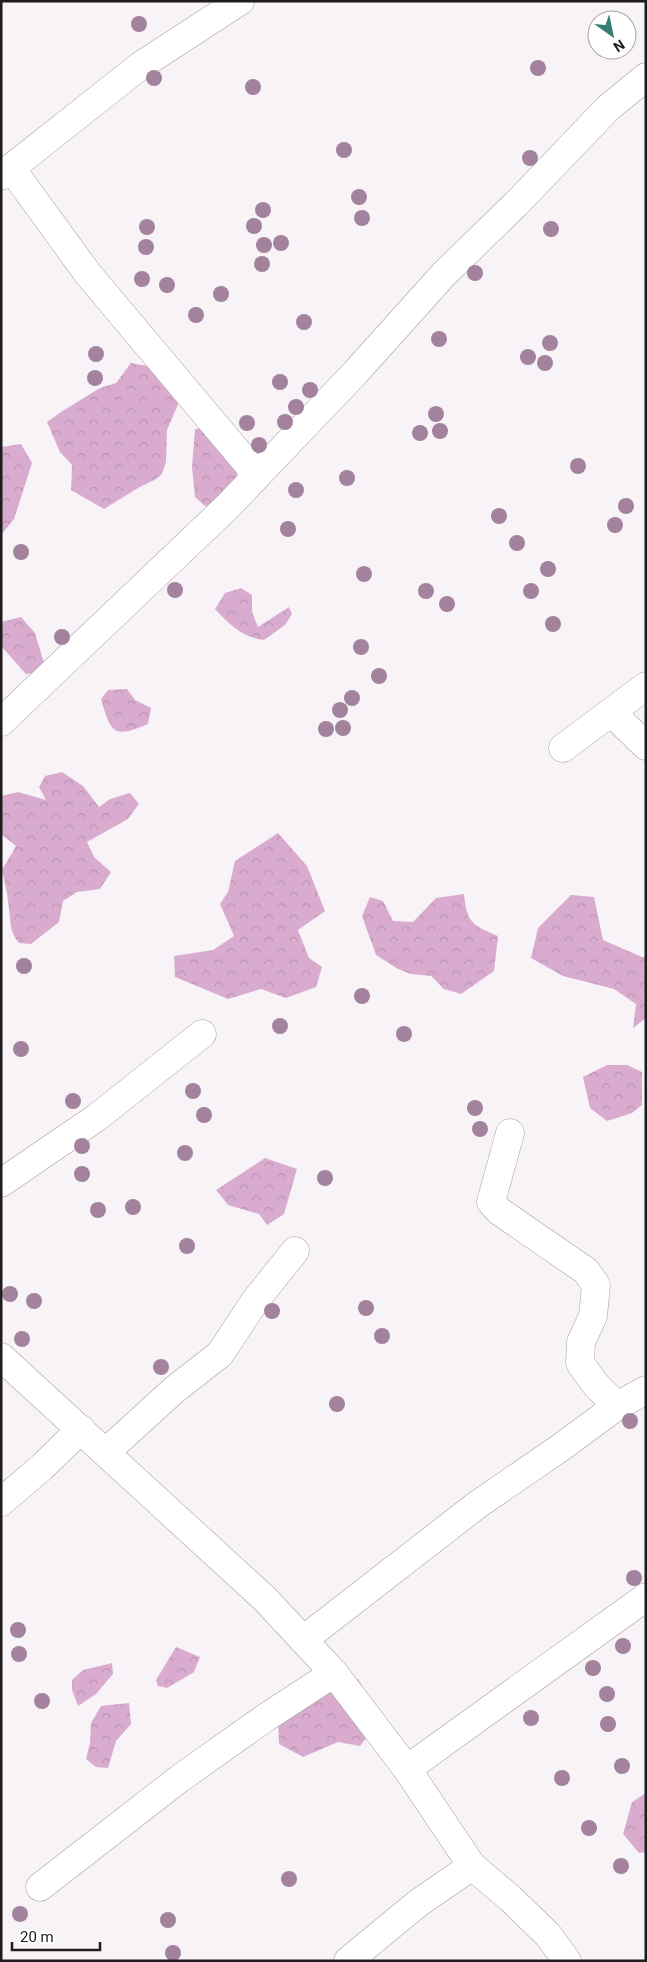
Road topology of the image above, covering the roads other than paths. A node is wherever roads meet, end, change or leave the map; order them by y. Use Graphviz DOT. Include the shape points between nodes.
graph roads {
  1 [pos="240,1"];
  2 [pos="646,77"];
  3 [pos="6,172"];
  4 [pos="257,475"];
  5 [pos="646,686"];
  6 [pos="611,712"];
  7 [pos="1,722"];
  8 [pos="646,746"];
  9 [pos="563,748"];
  10 [pos="202,1034"];
  11 [pos="510,1133"];
  12 [pos="1,1183"];
  13 [pos="295,1251"];
  14 [pos="1,1357"];
  15 [pos="646,1390"];
  16 [pos="617,1406"];
  17 [pos="81,1429"];
  18 [pos="106,1452"];
  19 [pos="1,1502"];
  20 [pos="646,1597"];
  21 [pos="303,1640"];
  22 [pos="334,1673"];
  23 [pos="407,1769"];
  24 [pos="472,1866"];
  25 [pos="40,1887"];
  26 [pos="348,1961"];
  27 [pos="568,1961"];
  1 -- 3 [label="street" via="140,66"];
  2 -- 4 [label="street" via="608,108 444,274"];
  3 -- 4 [label="street"];
  4 -- 7 [label="street"];
  5 -- 6 [label="street"];
  6 -- 8 [label="street"];
  6 -- 9 [label="street"];
  10 -- 12 [label="street" via="96,1118"];
  11 -- 16 [label="street" via="491,1202 499,1211 586,1271 596,1285 593,1316 581,1342 580,1363"];
  13 -- 18 [label="street" via="255,1300 220,1354 174,1390"];
  14 -- 17 [label="street"];
  15 -- 16 [label="street"];
  16 -- 21 [label="street" via="477,1505"];
  17 -- 18 [label="street"];
  17 -- 19 [label="street"];
  18 -- 21 [label="street" via="265,1599"];
  20 -- 23 [label="street"];
  21 -- 22 [label="street"];
  22 -- 23 [label="street"];
  22 -- 25 [label="street" via="180,1779"];
  23 -- 24 [label="street"];
  24 -- 26 [label="street" via="417,1904"];
  24 -- 27 [label="street" via="548,1935"];
}
